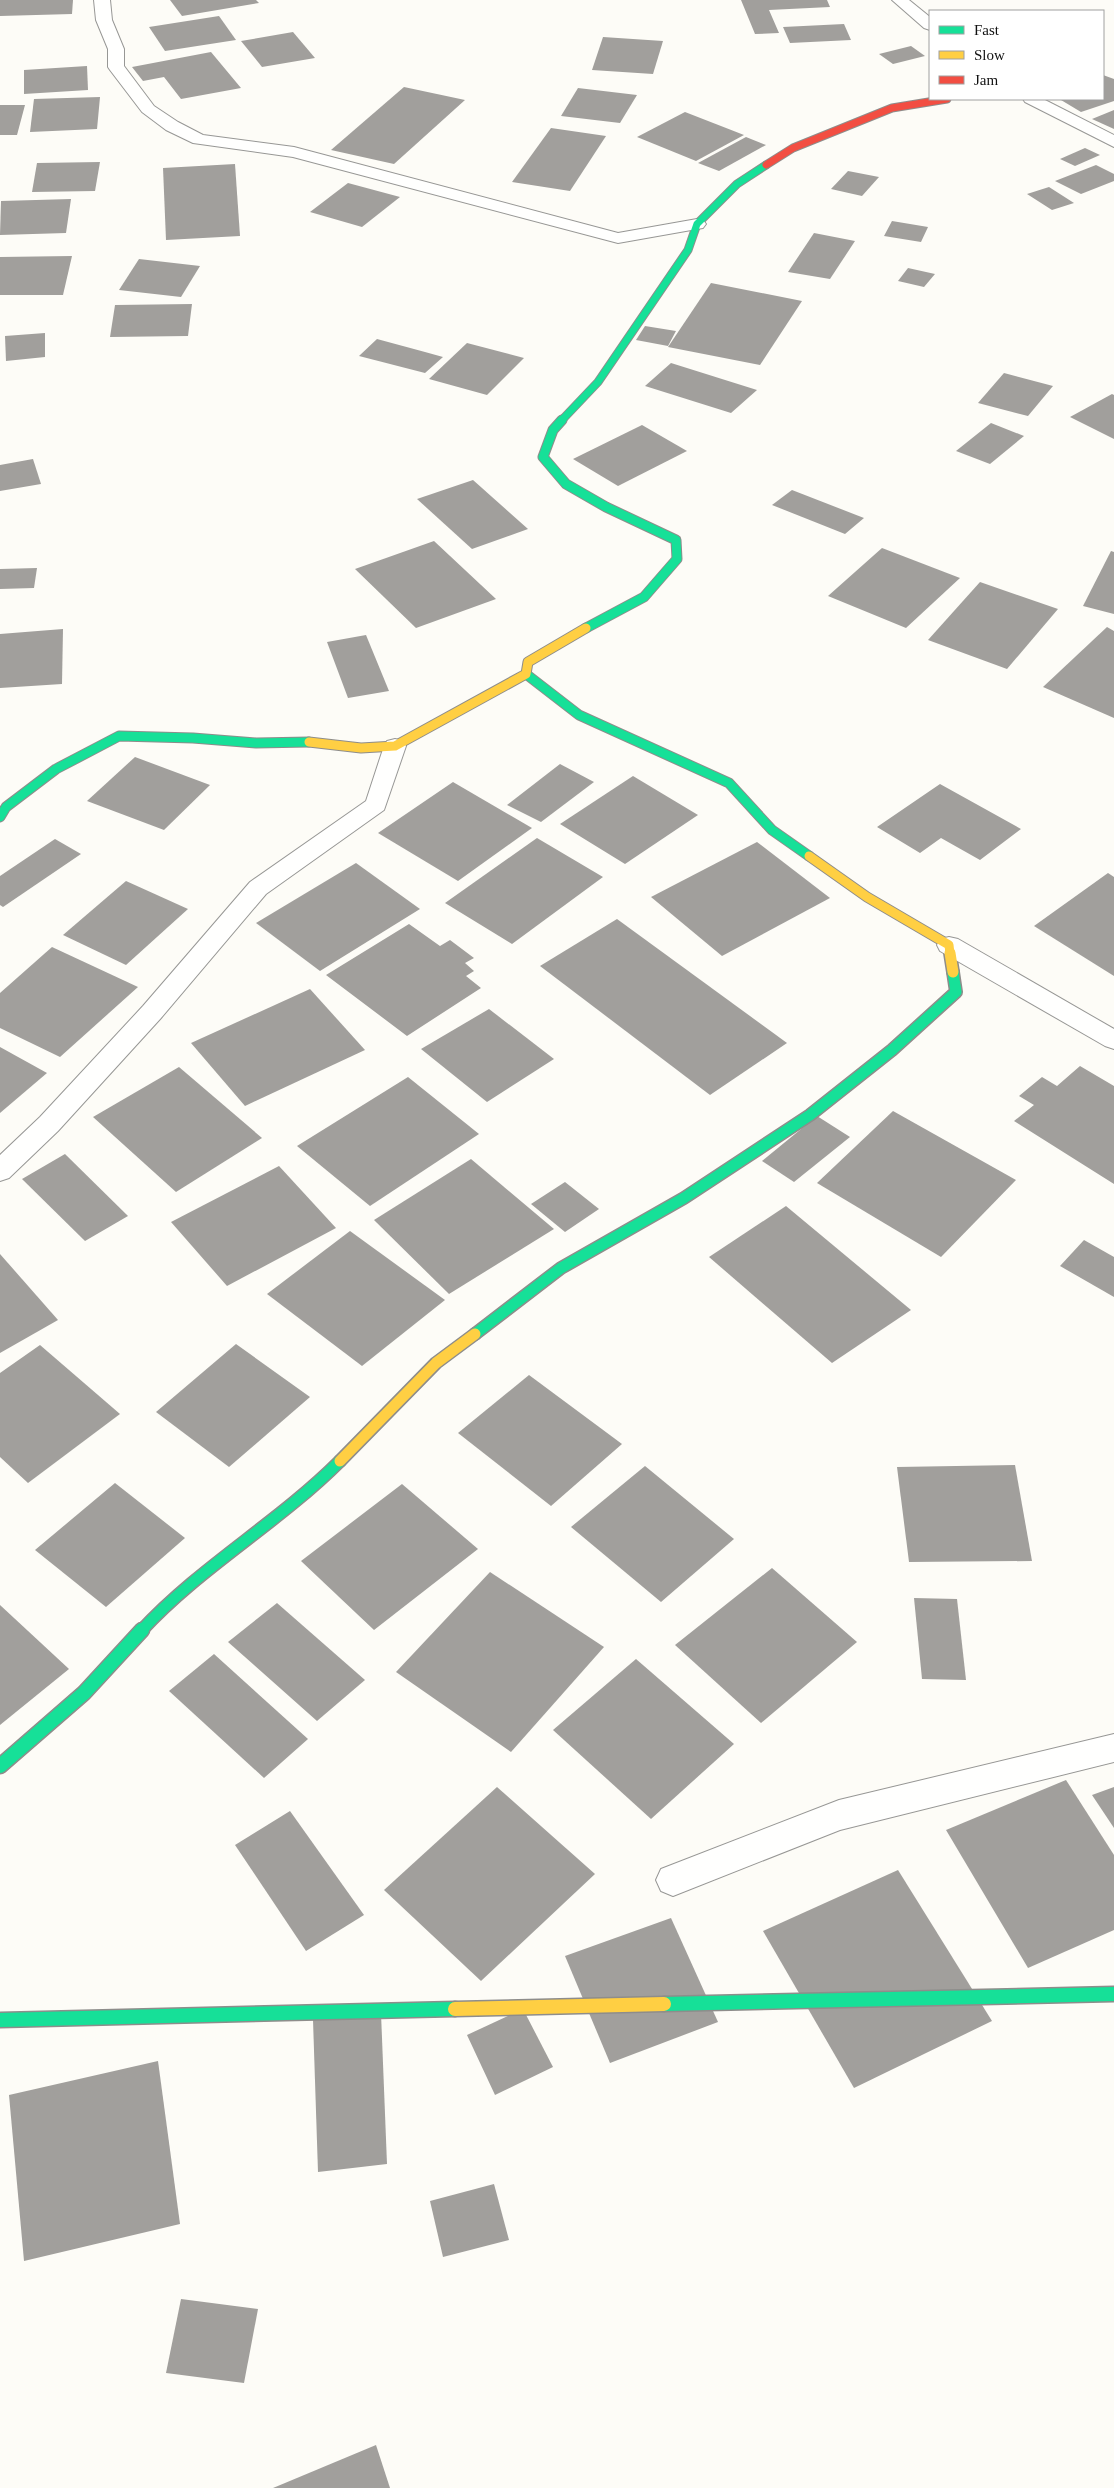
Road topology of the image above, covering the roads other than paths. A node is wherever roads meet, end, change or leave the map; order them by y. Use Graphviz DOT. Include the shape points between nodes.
graph roads {
  1 [pos="102,0"];
  2 [pos="900,0"];
  3 [pos="929,24"];
  4 [pos="941,100"];
  5 [pos="1034,100"];
  6 [pos="1114,142"];
  7 [pos="697,224"];
  8 [pos="526,674"];
  9 [pos="395,746"];
  10 [pos="0,817"];
  11 [pos="949,945"];
  12 [pos="1114,1040"];
  13 [pos="0,1171"];
  14 [pos="1114,1748"];
  15 [pos="0,1766"];
  16 [pos="673,1880"];
  17 [pos="1114,1994"];
  18 [pos="0,2020"];
  1 -- 7 [label="street" via="104,20 116,49 116,67 148,109 172,126 199,138 294,152 618,238"];
  2 -- 3 [label="street"];
  4 -- 7 [label="main road" via="892,108 793,148 737,184"];
  5 -- 6 [label="street"];
  7 -- 8 [label="main road" via="688,250 598,382 553,430 543,457 566,484 676,540 677,559 644,597 557,643 528,662"];
  8 -- 9 [label="main road"];
  8 -- 11 [label="main road" via="579,715 729,783 772,830 868,897"];
  9 -- 10 [label="main road" via="361,748 319,742 256,743 119,736 56,769 6,807"];
  9 -- 13 [label="street" via="376,805 258,888 132,1033 49,1124"];
  11 -- 12 [label="street"];
  11 -- 15 [label="main road" via="956,992 892,1050 810,1115 684,1198 560,1268 436,1363 313,1488 163,1607 84,1693"];
  14 -- 16 [label="street" via="839,1815"];
  17 -- 18 [label="main road"];
}
